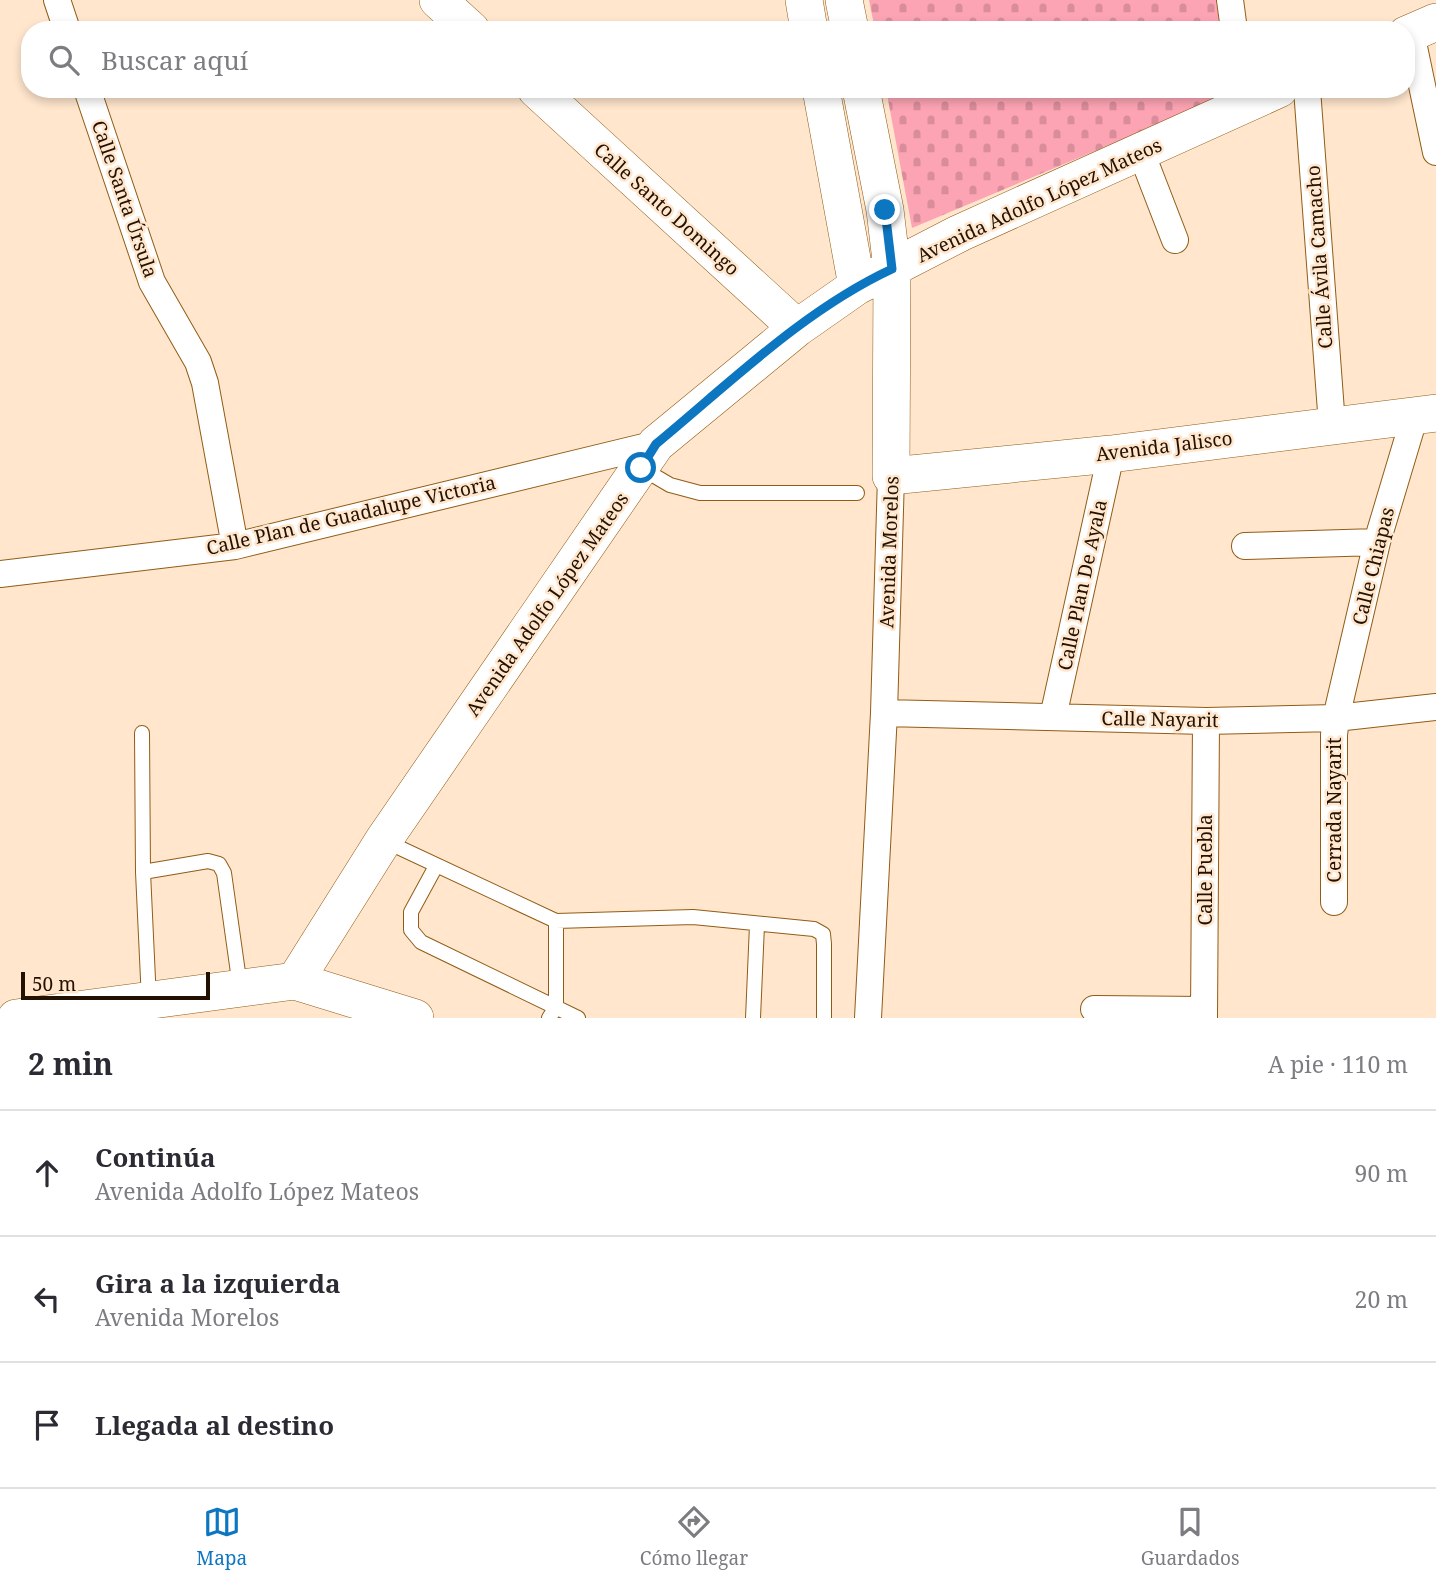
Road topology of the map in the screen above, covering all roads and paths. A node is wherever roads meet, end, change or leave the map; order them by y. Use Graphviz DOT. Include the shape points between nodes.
graph roads {
  1 [pos="57,0"];
  2 [pos="438,0"];
  3 [pos="804,0"];
  4 [pos="844,0"];
  5 [pos="1230,0"];
  6 [pos="64,21"];
  7 [pos="461,21"];
  8 [pos="808,21"];
  9 [pos="848,21"];
  10 [pos="1233,21"];
  11 [pos="1418,30"];
  12 [pos="90,98"];
  13 [pos="546,98"];
  14 [pos="823,98"];
  15 [pos="863,98"];
  16 [pos="1244,98"];
  17 [pos="1308,98"];
  18 [pos="1142,152"];
  19 [pos="1436,152"];
  20 [pos="1175,240"];
  21 [pos="892,269"];
  22 [pos="857,286"];
  23 [pos="797,328"];
  24 [pos="1426,414"];
  25 [pos="1332,425"];
  26 [pos="1111,454"];
  27 [pos="649,456"];
  28 [pos="891,476"];
  29 [pos="857,494"];
  30 [pos="1377,542"];
  31 [pos="235,546"];
  32 [pos="1245,546"];
  33 [pos="0,574"];
  34 [pos="1436,707"];
  35 [pos="884,713"];
  36 [pos="1053,717"];
  37 [pos="1336,718"];
  38 [pos="1206,721"];
  39 [pos="142,733"];
  40 [pos="383,841"];
  41 [pos="436,866"];
  42 [pos="143,872"];
  43 [pos="1334,902"];
  44 [pos="556,921"];
  45 [pos="757,925"];
  46 [pos="295,981"];
  47 [pos="240,988"];
  48 [pos="149,1001"];
  49 [pos="1094,1009"];
  50 [pos="552,1013"];
  51 [pos="1204,1014"];
  52 [pos="34,1017"];
  53 [pos="415,1018"];
  54 [pos="578,1018"];
  55 [pos="753,1018"];
  56 [pos="824,1018"];
  57 [pos="868,1018"];
  1 -- 6 [label="street"];
  2 -- 7 [label="main road"];
  3 -- 8 [label="main road"];
  4 -- 9 [label="main road"];
  5 -- 10 [label="street"];
  11 -- 19 [label="street"];
  12 -- 31 [label="street, Calle Santa Úrsula" via="152,282 198,362 205,383"];
  13 -- 23 [label="main road, Calle Santo Domingo"];
  14 -- 22 [label="main road"];
  15 -- 21 [label="main road, Avenida Morelos"];
  16 -- 18 [label="main road, Avenida Adolfo López Mateos"];
  17 -- 25 [label="street, Calle Ávila Camacho"];
  18 -- 20 [label="street"];
  18 -- 21 [label="main road, Avenida Adolfo López Mateos" via="960,233"];
  21 -- 22 [label="main road, Avenida Adolfo López Mateos"];
  21 -- 28 [label="main road, Avenida Morelos"];
  22 -- 23 [label="main road, Avenida Adolfo López Mateos"];
  23 -- 27 [label="main road, Avenida Adolfo López Mateos"];
  24 -- 25 [label="main road, Avenida Jalisco"];
  24 -- 30 [label="street, Calle Chiapas"];
  25 -- 26 [label="main road, Avenida Jalisco"];
  26 -- 28 [label="main road, Avenida Jalisco"];
  26 -- 36 [label="street, Calle Plan De Ayala"];
  27 -- 29 [label="lane" via="670,485 701,493"];
  27 -- 31 [label="street, Calle Plan de Guadalupe Victoria"];
  27 -- 40 [label="main road, Avenida Adolfo López Mateos"];
  28 -- 35 [label="street, Avenida Morelos"];
  30 -- 32 [label="street"];
  30 -- 37 [label="street, Calle Chiapas"];
  31 -- 33 [label="street, Calle Plan de Guadalupe Victoria"];
  34 -- 37 [label="street, Calle Nayarit"];
  35 -- 36 [label="street, Calle Nayarit"];
  35 -- 57 [label="street, Avenida Morelos"];
  36 -- 38 [label="street, Calle Nayarit"];
  37 -- 38 [label="street, Calle Nayarit"];
  37 -- 43 [label="street, Cerrada Nayarit"];
  38 -- 51 [label="street, Calle Puebla"];
  39 -- 42 [label="lane"];
  40 -- 41 [label="lane"];
  40 -- 46 [label="main road, Avenida Adolfo López Mateos"];
  41 -- 44 [label="lane"];
  41 -- 50 [label="lane" via="411,912 411,930 421,942"];
  42 -- 47 [label="lane" via="219,864"];
  42 -- 48 [label="lane"];
  44 -- 45 [label="lane" via="693,918"];
  44 -- 50 [label="lane"];
  45 -- 55 [label="lane"];
  45 -- 56 [label="lane" via="814,929 822,934"];
  46 -- 47 [label="main road"];
  46 -- 53 [label="main road"];
  47 -- 48 [label="main road"];
  48 -- 52 [label="main road"];
  49 -- 51 [label="street"];
  50 -- 54 [label="lane"];
}
